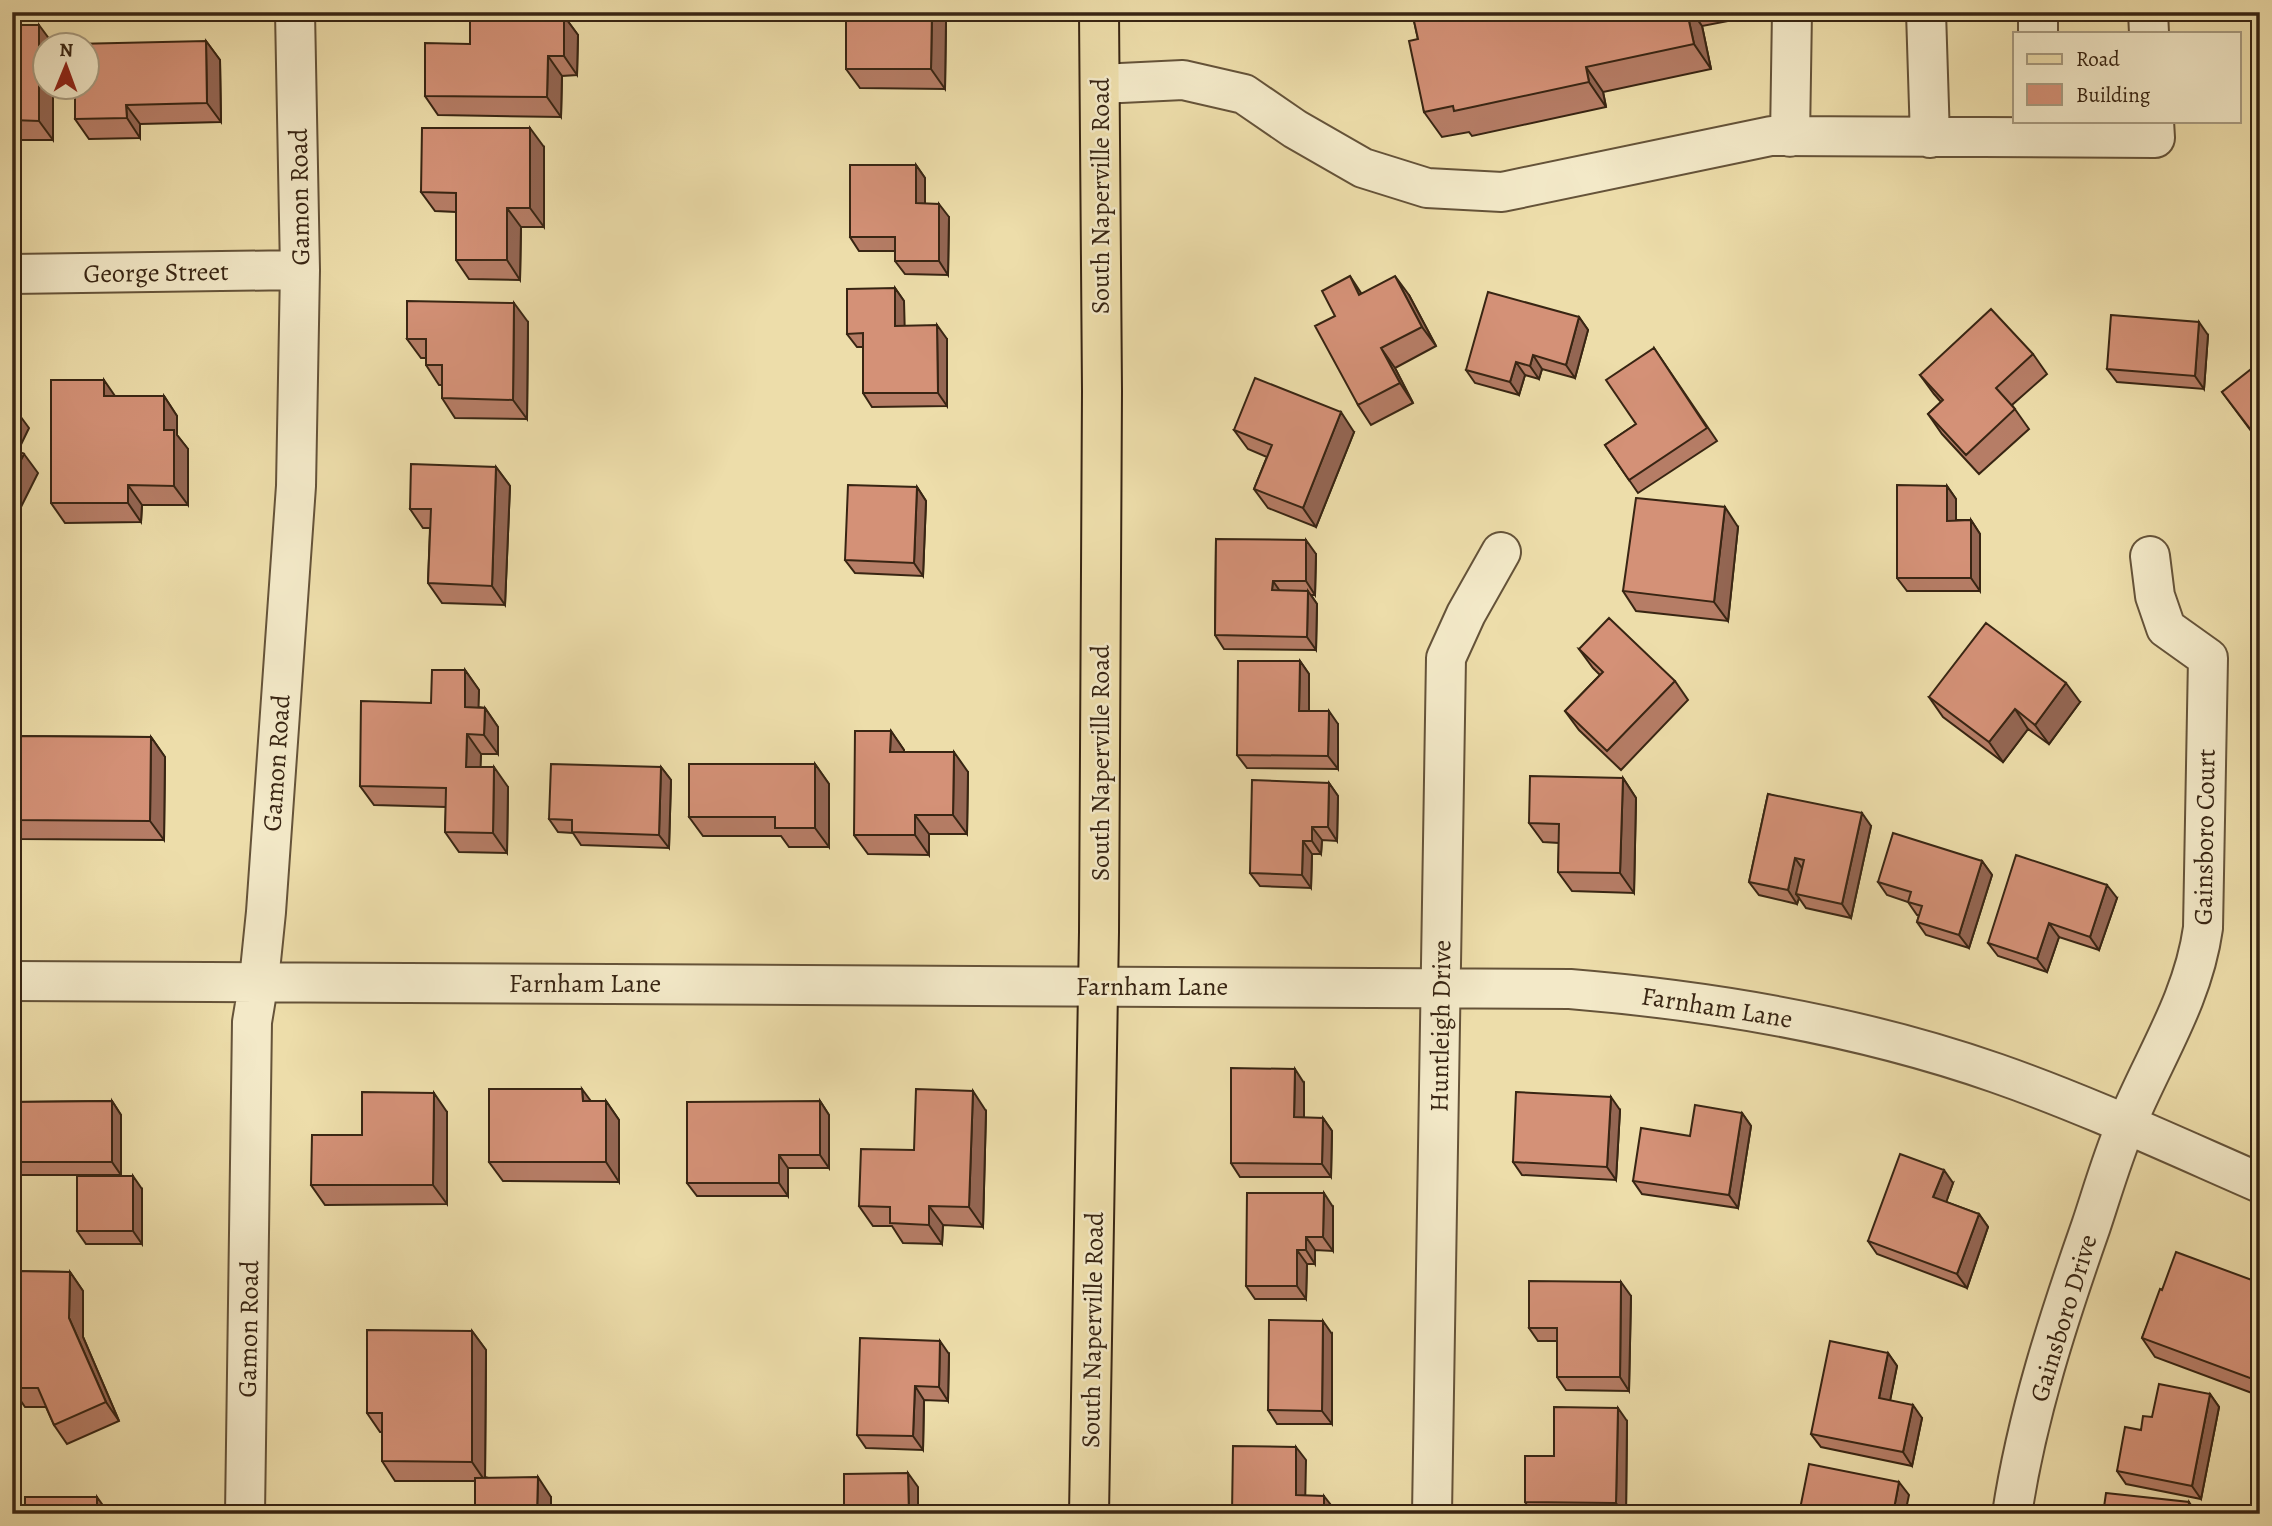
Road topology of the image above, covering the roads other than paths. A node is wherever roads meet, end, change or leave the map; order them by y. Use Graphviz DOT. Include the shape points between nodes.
graph roads {
  1 [pos="295,12"];
  2 [pos="1098,12"];
  3 [pos="1792,12"];
  4 [pos="1926,12"];
  5 [pos="2038,12"];
  6 [pos="2148,12"];
  7 [pos="2038,32"];
  8 [pos="2149,32"];
  9 [pos="1100,84"];
  10 [pos="2154,122"];
  11 [pos="2041,130"];
  12 [pos="1790,137"];
  13 [pos="1930,138"];
  14 [pos="300,271"];
  15 [pos="12,274"];
  16 [pos="1501,552"];
  17 [pos="2150,556"];
  18 [pos="259,980"];
  19 [pos="12,981"];
  20 [pos="1099,986"];
  21 [pos="1441,988"];
  22 [pos="2126,1125"];
  23 [pos="2260,1183"];
  24 [pos="246,1514"];
  25 [pos="1088,1514"];
  26 [pos="1432,1514"];
  27 [pos="2012,1514"];
  1 -- 14 [label="street, Gamon Road"];
  2 -- 9 [label="main road, South Naperville Road"];
  3 -- 12 [label="street"];
  4 -- 13 [label="street"];
  5 -- 7 [label="street"];
  6 -- 8 [label="street"];
  9 -- 12 [label="street" via="1183,80 1244,94 1363,167 1427,188 1502,192 1771,136"];
  9 -- 20 [label="main road, South Naperville Road"];
  10 -- 11 [label="street" via="2155,138"];
  11 -- 13 [label="street"];
  12 -- 13 [label="street"];
  14 -- 15 [label="street, George Street"];
  14 -- 18 [label="street, Gamon Road" via="296,486"];
  16 -- 21 [label="street, Huntleigh Drive" via="1446,658"];
  17 -- 22 [label="street, Gainsboro Court" via="2155,596 2166,628 2208,658 2203,928 2192,981"];
  18 -- 19 [label="street, Farnham Lane"];
  18 -- 20 [label="street, Farnham Lane"];
  18 -- 24 [label="street, Gamon Road" via="252,1022"];
  20 -- 21 [label="street, Farnham Lane"];
  20 -- 25 [label="main road, South Naperville Road"];
  21 -- 22 [label="street, Farnham Lane" via="1652,995 1783,1016 1912,1046 1997,1073"];
  21 -- 26 [label="street, Huntleigh Drive"];
  22 -- 23 [label="street, Farnham Lane"];
  22 -- 27 [label="street, Gainsboro Drive" via="2063,1306"];
}
